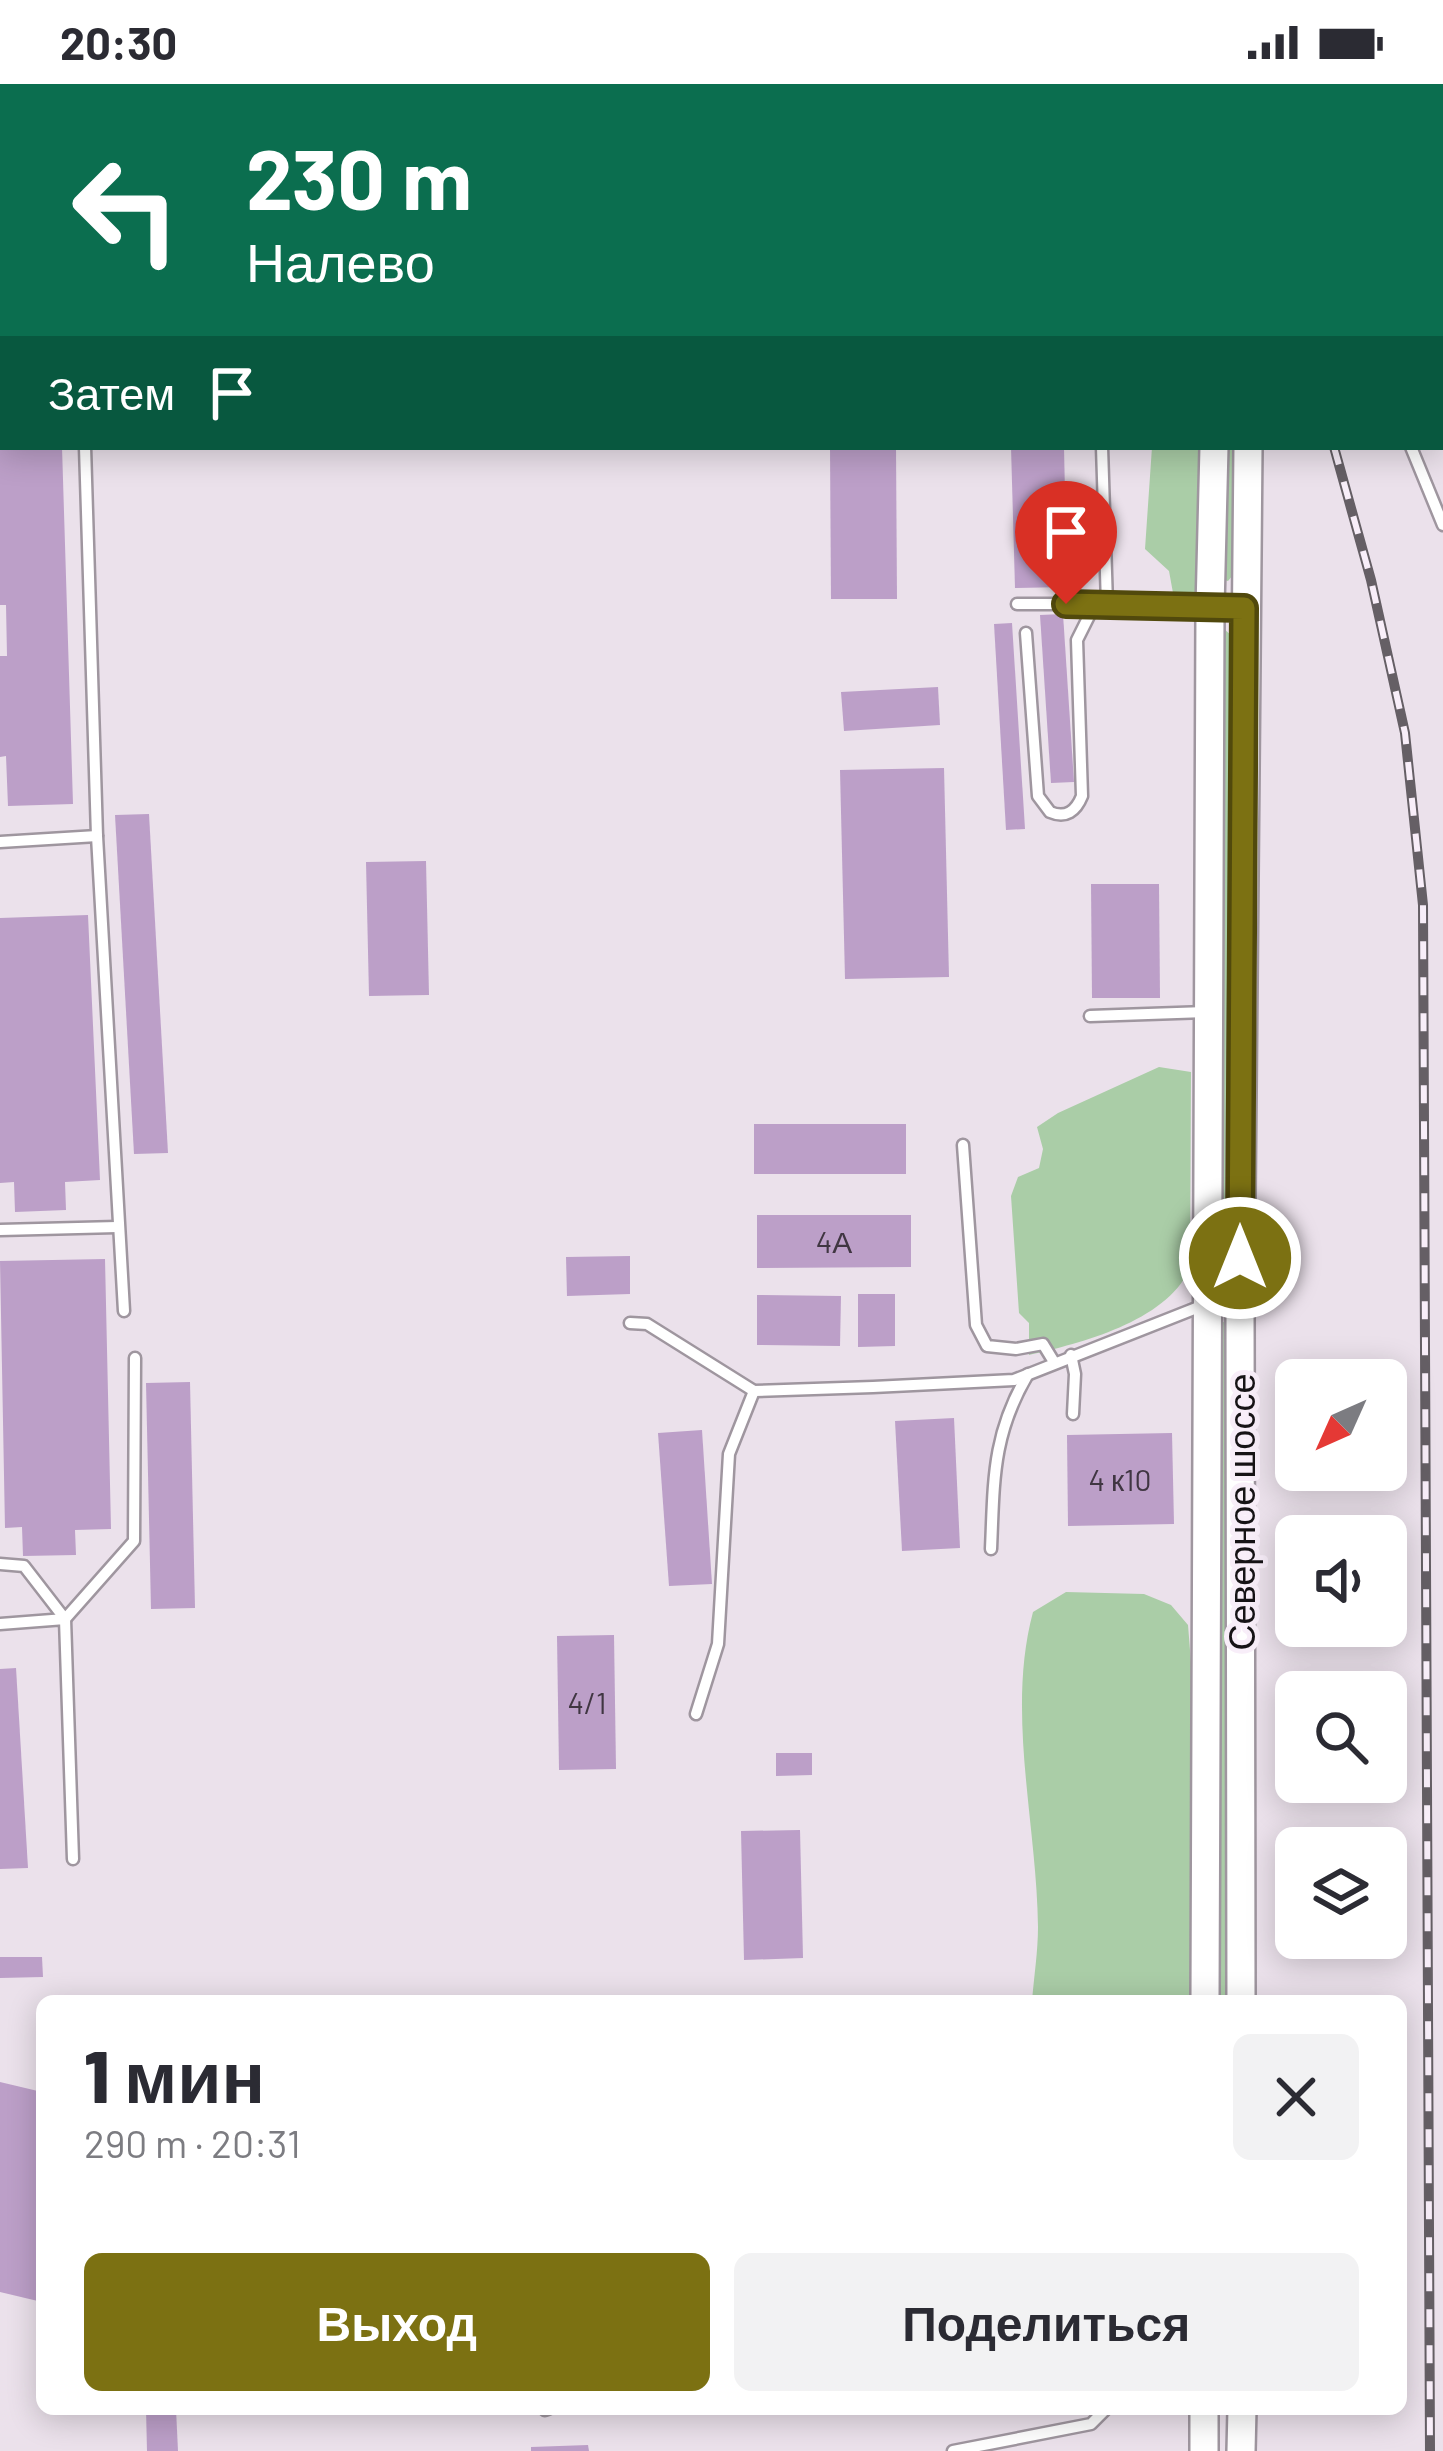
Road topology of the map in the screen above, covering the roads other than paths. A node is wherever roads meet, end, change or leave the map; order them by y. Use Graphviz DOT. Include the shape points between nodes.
graph roads {
  1 [pos="85,450"];
  2 [pos="1102,450"];
  3 [pos="1214,450"];
  4 [pos="1248,450"];
  5 [pos="1412,450"];
  6 [pos="1443,525"];
  7 [pos="1017,604"];
  8 [pos="1101,604"];
  9 [pos="1210,608"];
  10 [pos="1244,608"];
  11 [pos="1026,633"];
  12 [pos="97,836"];
  13 [pos="0,842"];
  14 [pos="1208,1012"];
  15 [pos="1090,1016"];
  16 [pos="962,1145"];
  17 [pos="117,1227"];
  18 [pos="0,1230"];
  19 [pos="1207,1304"];
  20 [pos="1240,1304"];
  21 [pos="124,1311"];
  22 [pos="630,1323"];
  23 [pos="1071,1355"];
  24 [pos="135,1358"];
  25 [pos="1054,1362"];
  26 [pos="1028,1373"];
  27 [pos="754,1390"];
  28 [pos="1073,1414"];
  29 [pos="991,1549"];
  30 [pos="0,1564"];
  31 [pos="65,1619"];
  32 [pos="0,1624"];
  33 [pos="696,1714"];
  34 [pos="73,1859"];
  35 [pos="1205,1995"];
  36 [pos="1241,1995"];
  37 [pos="1100,2415"];
  38 [pos="1204,2415"];
  39 [pos="1241,2415"];
  40 [pos="953,2451"];
  41 [pos="1204,2451"];
  42 [pos="1241,2451"];
  1 -- 12 [label="lane"];
  2 -- 8 [label="lane"];
  3 -- 9 [label="main road, Северное шоссе"];
  4 -- 10 [label="main road, Северное шоссе"];
  5 -- 6 [label="lane"];
  7 -- 8 [label="lane"];
  8 -- 9 [label="lane"];
  8 -- 11 [label="lane" via="1077,640 1082,796 1066,814 1050,812 1038,796"];
  9 -- 10 [label="main road"];
  9 -- 14 [label="main road, Северное шоссе"];
  10 -- 20 [label="main road, Северное шоссе"];
  12 -- 13 [label="lane"];
  12 -- 17 [label="lane"];
  14 -- 15 [label="lane"];
  14 -- 19 [label="main road, Северное шоссе"];
  16 -- 25 [label="lane" via="976,1325 987,1346 1042,1344"];
  17 -- 18 [label="lane"];
  17 -- 21 [label="lane"];
  19 -- 20 [label="main road"];
  19 -- 23 [label="lane"];
  19 -- 35 [label="main road, Северное шоссе"];
  20 -- 36 [label="main road, Северное шоссе"];
  22 -- 27 [label="lane" via="647,1324"];
  23 -- 25 [label="lane"];
  23 -- 28 [label="lane"];
  24 -- 31 [label="lane" via="134,1540"];
  25 -- 26 [label="lane"];
  26 -- 27 [label="lane" via="1014,1380"];
  26 -- 29 [label="lane" via="995,1453"];
  27 -- 33 [label="lane" via="729,1454 718,1644"];
  30 -- 31 [label="lane" via="24,1566"];
  31 -- 32 [label="lane"];
  31 -- 34 [label="lane"];
  37 -- 40 [label="lane" via="1091,2424"];
  38 -- 41 [label="main road"];
  39 -- 42 [label="main road"];
}
